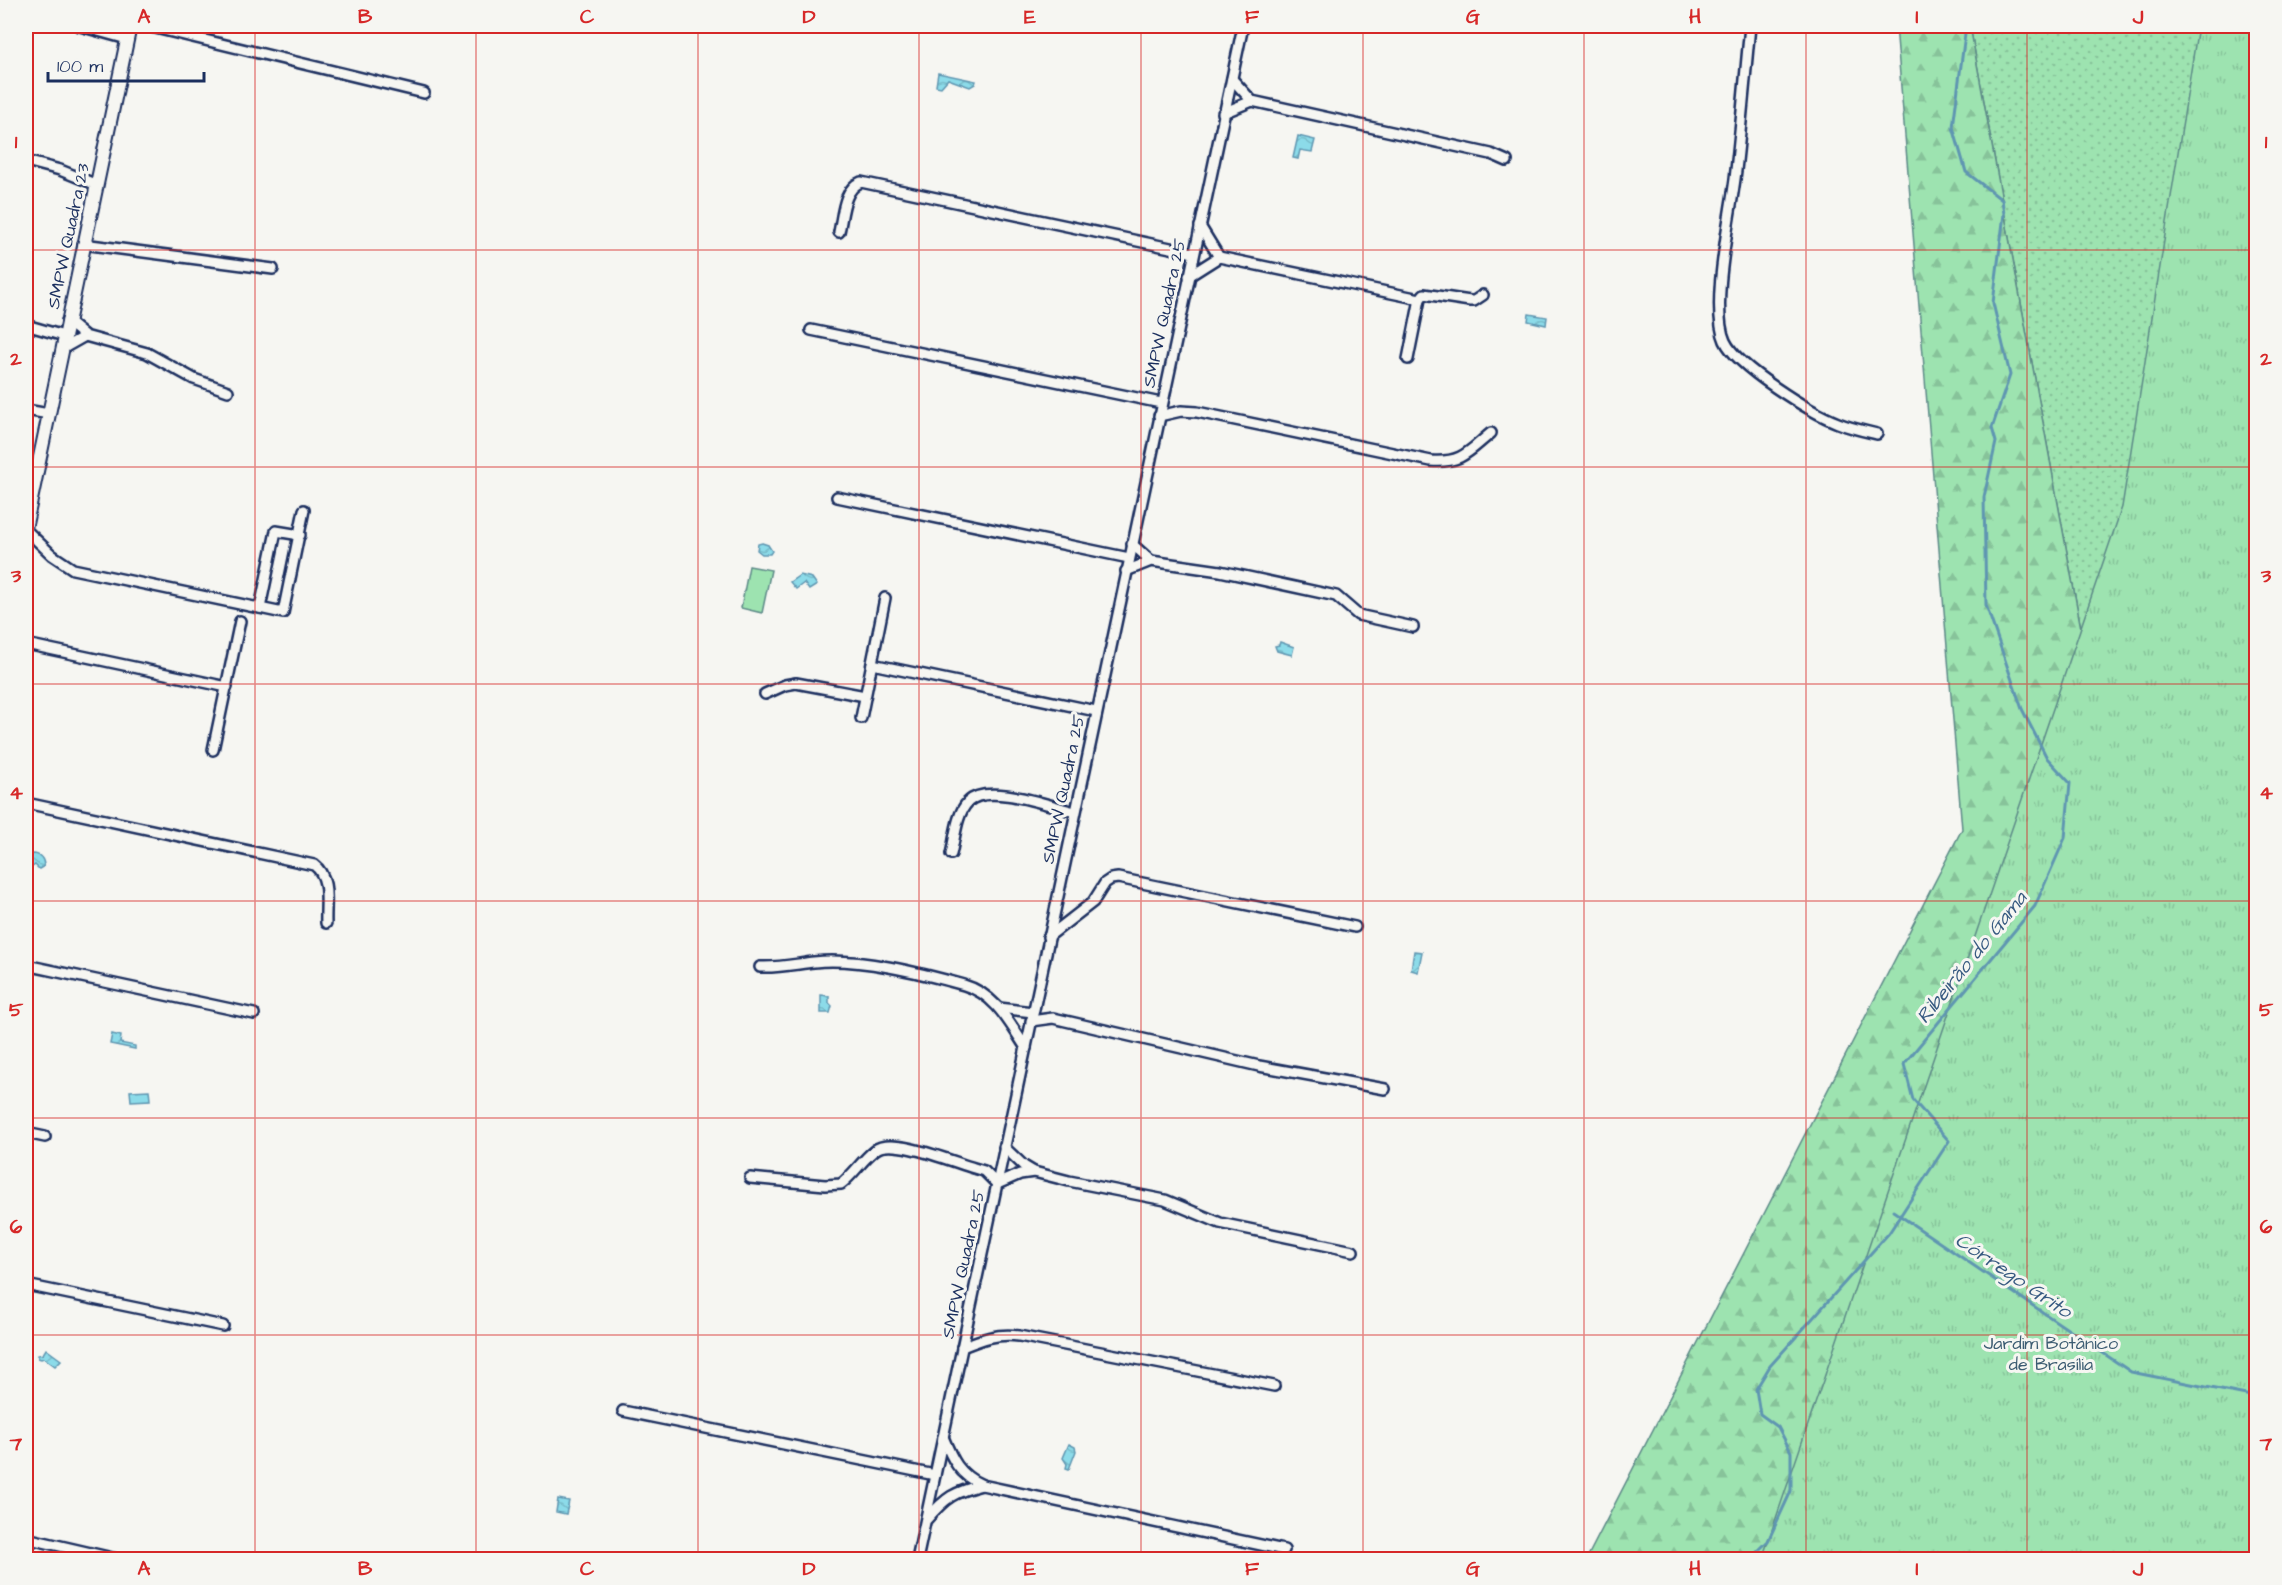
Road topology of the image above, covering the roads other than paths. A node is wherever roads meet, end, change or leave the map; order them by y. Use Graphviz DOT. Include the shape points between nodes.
graph roads {
  1 [pos="80,26"];
  2 [pos="130,26"];
  3 [pos="147,26"];
  4 [pos="1243,26"];
  5 [pos="1750,26"];
  6 [pos="127,39"];
  7 [pos="1232,79"];
  8 [pos="424,93"];
  9 [pos="1252,101"];
  10 [pos="1223,113"];
  11 [pos="26,160"];
  12 [pos="1507,161"];
  13 [pos="97,185"];
  14 [pos="1200,226"];
  15 [pos="839,232"];
  16 [pos="83,244"];
  17 [pos="1194,252"];
  18 [pos="1219,257"];
  19 [pos="273,269"];
  20 [pos="1189,276"];
  21 [pos="1483,296"];
  22 [pos="1420,299"];
  23 [pos="67,321"];
  24 [pos="26,325"];
  25 [pos="811,330"];
  26 [pos="64,336"];
  27 [pos="85,336"];
  28 [pos="62,349"];
  29 [pos="1408,359"];
  30 [pos="228,391"];
  31 [pos="1161,404"];
  32 [pos="26,410"];
  33 [pos="49,414"];
  34 [pos="1159,416"];
  35 [pos="1491,433"];
  36 [pos="1877,435"];
  37 [pos="837,497"];
  38 [pos="304,510"];
  39 [pos="26,524"];
  40 [pos="26,530"];
  41 [pos="300,535"];
  42 [pos="1132,544"];
  43 [pos="1129,558"];
  44 [pos="1151,561"];
  45 [pos="1126,571"];
  46 [pos="885,598"];
  47 [pos="260,608"];
  48 [pos="240,621"];
  49 [pos="1413,627"];
  50 [pos="26,644"];
  51 [pos="872,664"];
  52 [pos="227,687"];
  53 [pos="765,694"];
  54 [pos="865,696"];
  55 [pos="1096,711"];
  56 [pos="861,718"];
  57 [pos="213,750"];
  58 [pos="26,803"];
  59 [pos="1075,812"];
  60 [pos="951,854"];
  61 [pos="326,923"];
  62 [pos="1355,927"];
  63 [pos="1048,937"];
  64 [pos="26,965"];
  65 [pos="760,967"];
  66 [pos="999,1008"];
  67 [pos="1033,1013"];
  68 [pos="254,1014"];
  69 [pos="1053,1018"];
  70 [pos="1026,1048"];
  71 [pos="1385,1089"];
  72 [pos="26,1133"];
  73 [pos="45,1137"];
  74 [pos="1004,1148"];
  75 [pos="1034,1172"];
  76 [pos="750,1178"];
  77 [pos="997,1184"];
  78 [pos="1353,1251"];
  79 [pos="26,1285"];
  80 [pos="223,1326"];
  81 [pos="962,1347"];
  82 [pos="1274,1386"];
  83 [pos="623,1411"];
  84 [pos="943,1437"];
  85 [pos="935,1475"];
  86 [pos="982,1485"];
  87 [pos="925,1522"];
  88 [pos="26,1538"];
  89 [pos="1284,1550"];
  90 [pos="121,1560"];
  91 [pos="917,1560"];
  1 -- 6 [label="street"];
  2 -- 6 [label="street, SMPW Quadra 23"];
  3 -- 8 [label="street"];
  4 -- 7 [label="street, SMPW Quadra 25"];
  5 -- 36 [label="street" via="1719,304 1722,333 1743,365 1803,406 1838,423"];
  6 -- 13 [label="street, SMPW Quadra 23"];
  7 -- 9 [label="street"];
  7 -- 10 [label="street, SMPW Quadra 25"];
  9 -- 10 [label="street"];
  9 -- 12 [label="street" via="1491,154"];
  10 -- 14 [label="street, SMPW Quadra 25"];
  11 -- 13 [label="street"];
  13 -- 16 [label="street, SMPW Quadra 23"];
  14 -- 17 [label="street, SMPW Quadra 25"];
  14 -- 18 [label="street"];
  15 -- 17 [label="street" via="848,192 861,182"];
  16 -- 19 [label="street"];
  16 -- 23 [label="street, SMPW Quadra 23"];
  17 -- 20 [label="street, SMPW Quadra 25"];
  18 -- 20 [label="street"];
  18 -- 22 [label="street"];
  20 -- 31 [label="street, SMPW Quadra 25"];
  21 -- 22 [label="street" via="1470,301 1427,294"];
  22 -- 29 [label="street"];
  23 -- 26 [label="street, SMPW Quadra 23"];
  23 -- 27 [label="street"];
  24 -- 26 [label="street"];
  25 -- 31 [label="street"];
  26 -- 28 [label="street, SMPW Quadra 23"];
  27 -- 28 [label="street"];
  27 -- 30 [label="street" via="147,353 194,379"];
  28 -- 33 [label="street, SMPW Quadra 23"];
  31 -- 34 [label="street, SMPW Quadra 25"];
  32 -- 33 [label="street"];
  33 -- 39 [label="street, SMPW Quadra 23"];
  34 -- 35 [label="street" via="1197,412 1442,462 1459,459"];
  34 -- 42 [label="street, SMPW Quadra 25"];
  37 -- 43 [label="street"];
  38 -- 41 [label="street"];
  40 -- 47 [label="street" via="73,569"];
  41 -- 47 [label="street" via="276,531"];
  41 -- 47 [label="street" via="283,613"];
  42 -- 43 [label="street, SMPW Quadra 25"];
  42 -- 44 [label="street"];
  43 -- 45 [label="street, SMPW Quadra 25"];
  44 -- 45 [label="street"];
  44 -- 49 [label="street" via="1212,569 1336,596 1358,615"];
  45 -- 55 [label="street, SMPW Quadra 25"];
  46 -- 51 [label="street"];
  48 -- 52 [label="street"];
  50 -- 52 [label="street"];
  51 -- 54 [label="street"];
  51 -- 55 [label="street"];
  52 -- 57 [label="street"];
  53 -- 54 [label="street" via="796,683"];
  54 -- 56 [label="street"];
  55 -- 59 [label="street, SMPW Quadra 25"];
  58 -- 61 [label="street" via="314,866 325,878"];
  59 -- 60 [label="street" via="1010,796 984,794 963,809"];
  59 -- 63 [label="street, SMPW Quadra 25"];
  62 -- 63 [label="street" via="1118,878 1105,883 1093,902"];
  63 -- 67 [label="street, SMPW Quadra 25"];
  64 -- 68 [label="street"];
  65 -- 66 [label="street" via="814,962 869,965 974,988"];
  66 -- 67 [label="street"];
  66 -- 70 [label="street"];
  67 -- 69 [label="street"];
  67 -- 69 [label="street"];
  67 -- 70 [label="street, SMPW Quadra 25"];
  69 -- 71 [label="street" via="1259,1066"];
  70 -- 74 [label="street, SMPW Quadra 25"];
  72 -- 73 [label="street"];
  74 -- 75 [label="street"];
  74 -- 77 [label="street, SMPW Quadra 25"];
  75 -- 77 [label="street"];
  75 -- 78 [label="street" via="1165,1200 1220,1223"];
  76 -- 77 [label="street" via="841,1184 875,1149 888,1144 984,1171"];
  77 -- 81 [label="street, SMPW Quadra 25"];
  79 -- 80 [label="street"];
  81 -- 82 [label="street" via="1003,1334"];
  81 -- 84 [label="street, SMPW Quadra 25"];
  83 -- 85 [label="street"];
  84 -- 85 [label="street, SMPW Quadra 25"];
  84 -- 86 [label="street" via="957,1467"];
  85 -- 87 [label="street, SMPW Quadra 25"];
  86 -- 87 [label="street" via="953,1494"];
  86 -- 89 [label="street"];
  87 -- 91 [label="street, SMPW Quadra 25"];
  88 -- 90 [label="street"];
}
